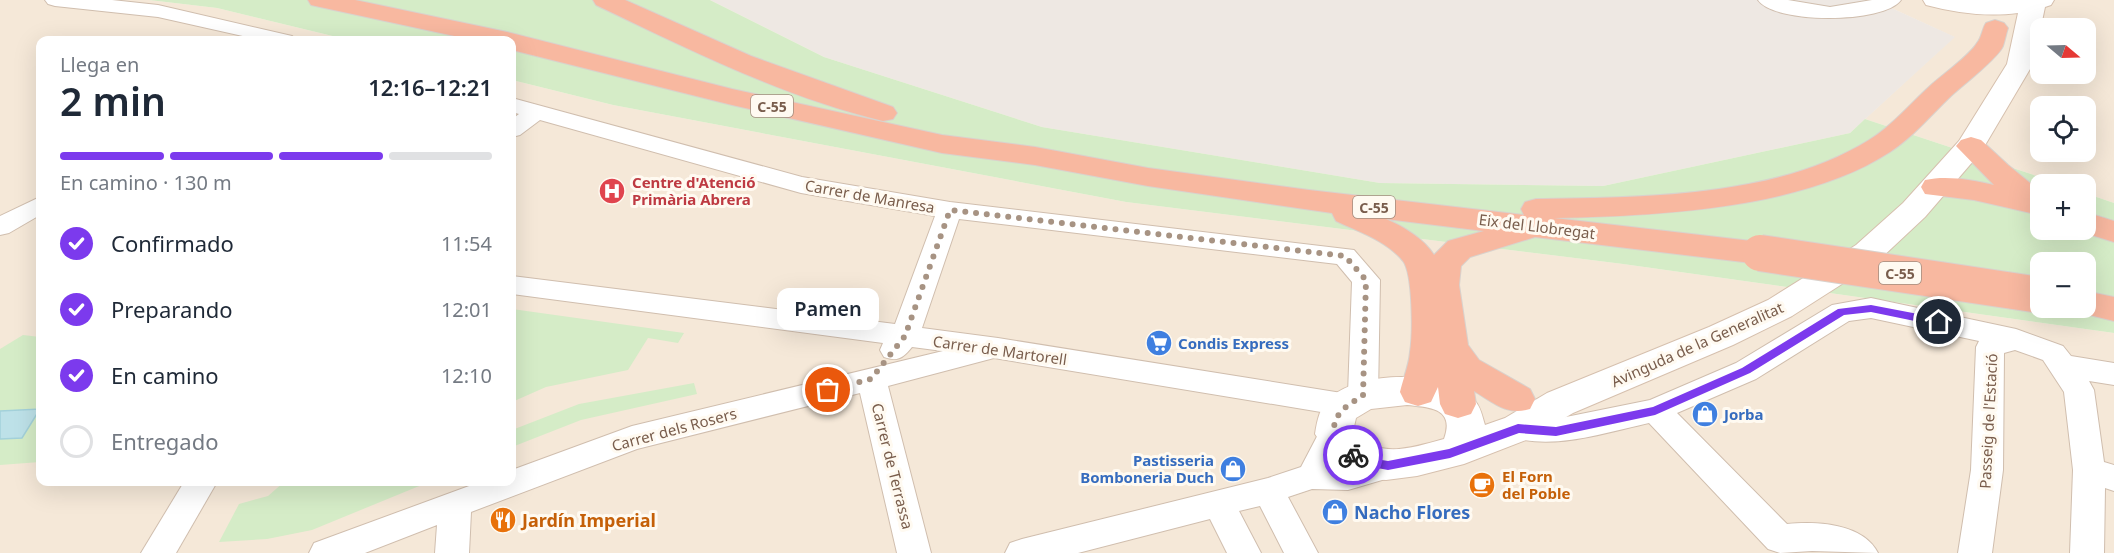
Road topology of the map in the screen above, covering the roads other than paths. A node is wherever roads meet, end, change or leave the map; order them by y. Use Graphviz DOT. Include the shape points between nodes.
graph roads {
  1 [pos="55,0"];
  2 [pos="320,0"];
  3 [pos="605,0"];
  4 [pos="1768,0"];
  5 [pos="1886,1"];
  6 [pos="2038,1"];
  7 [pos="1947,3"];
  8 [pos="1995,28"];
  9 [pos="267,36"];
  10 [pos="488,36"];
  11 [pos="516,43"];
  12 [pos="2019,64"];
  13 [pos="516,106"];
  14 [pos="537,111"];
  15 [pos="516,127"];
  16 [pos="1971,146"];
  17 [pos="1035,156"];
  18 [pos="1936,187"];
  19 [pos="2030,198"];
  20 [pos="1309,200"];
  21 [pos="2030,203"];
  22 [pos="36,207"];
  23 [pos="950,210"];
  24 [pos="1440,215"];
  25 [pos="15,220"];
  26 [pos="1539,226"];
  27 [pos="2096,226"];
  28 [pos="2114,232"];
  29 [pos="516,286"];
  30 [pos="2030,294"];
  31 [pos="2096,305"];
  32 [pos="2114,309"];
  33 [pos="905,336"];
  34 [pos="2016,339"];
  35 [pos="1449,346"];
  36 [pos="998,348"];
  37 [pos="2062,366"];
  38 [pos="2114,374"];
  39 [pos="871,379"];
  40 [pos="1418,392"];
  41 [pos="1458,404"];
  42 [pos="1655,411"];
  43 [pos="1347,412"];
  44 [pos="1517,414"];
  45 [pos="1459,450"];
  46 [pos="1388,466"];
  47 [pos="2102,474"];
  48 [pos="1312,476"];
  49 [pos="516,481"];
  50 [pos="199,486"];
  51 [pos="503,486"];
  52 [pos="1268,491"];
  53 [pos="455,504"];
  54 [pos="1219,504"];
  55 [pos="1779,546"];
  56 [pos="158,553"];
  57 [pos="326,553"];
  58 [pos="452,553"];
  59 [pos="914,553"];
  60 [pos="1022,553"];
  61 [pos="1245,553"];
  62 [pos="1301,553"];
  63 [pos="1861,553"];
  64 [pos="1975,553"];
  65 [pos="2087,553"];
  1 -- 9 [label="street" via="158,11"];
  2 -- 10 [label="highway"];
  3 -- 17 [label="highway" via="811,88"];
  4 -- 5 [label="street" via="1828,14 1863,11"];
  6 -- 7 [label="street" via="1990,7"];
  6 -- 12 [label="street, Avinguda de la Generalitat"];
  7 -- 8 [label="street" via="1980,15"];
  8 -- 12 [label="street"];
  8 -- 24 [label="highway" via="1990,46 1904,126 1875,148 1820,172 1755,190 1661,204"];
  11 -- 17 [label="highway, C-55" via="876,130 942,144"];
  12 -- 16 [label="street, Avinguda de la Generalitat"];
  13 -- 14 [label="street, Carrer de Manresa"];
  14 -- 15 [label="street"];
  14 -- 23 [label="street, Carrer de Manresa" via="801,185"];
  16 -- 18 [label="street, Avinguda de la Generalitat"];
  16 -- 19 [label="highway"];
  17 -- 20 [label="highway, Eix del Llobregat / C-55"];
  18 -- 21 [label="highway" via="1974,190"];
  18 -- 44 [label="street, Avinguda de la Generalitat" via="1867,253 1788,303 1721,336 1560,403"];
  20 -- 24 [label="highway, Eix del Llobregat / C-55"];
  20 -- 40 [label="highway" via="1390,233 1419,258 1426,278 1428,352"];
  22 -- 25 [label="street"];
  23 -- 33 [label="street"];
  23 -- 43 [label="street, Carrer de Manresa" via="1345,256 1366,280"];
  24 -- 26 [label="highway, Eix del Llobregat / C-55"];
  26 -- 30 [label="highway, Eix del Llobregat / C-55, bridge" via="1760,253"];
  26 -- 35 [label="highway" via="1460,249 1445,263 1442,285"];
  27 -- 28 [label="highway"];
  29 -- 33 [label="street, Carrer de Martorell"];
  31 -- 32 [label="highway"];
  33 -- 36 [label="street, Carrer de Martorell"];
  33 -- 39 [label="street"];
  34 -- 37 [label="street, Passeig de l'Estació" via="2053,353"];
  34 -- 42 [label="street, Avinguda de la Generalitat" via="1871,308 1842,312 1746,370"];
  34 -- 64 [label="street, Passeig de l'Estació" via="1990,347 1987,470"];
  35 -- 41 [label="highway"];
  35 -- 44 [label="highway" via="1466,369"];
  36 -- 39 [label="street, Carrer dels Rosers"];
  36 -- 43 [label="street, Carrer de Martorell"];
  37 -- 38 [label="street"];
  37 -- 47 [label="street, Passeig de l'Estació" via="2079,390"];
  39 -- 49 [label="street, Carrer dels Rosers" via="632,438"];
  39 -- 59 [label="street, Carrer de Terrassa"];
  40 -- 41 [label="street"];
  40 -- 43 [label="street" via="1392,392"];
  41 -- 44 [label="street, Avinguda de la Generalitat"];
  41 -- 45 [label="street" via="1469,423"];
  42 -- 44 [label="street, Avinguda de la Generalitat" via="1556,431"];
  42 -- 55 [label="street"];
  43 -- 46 [label="street" via="1343,448 1360,461"];
  43 -- 48 [label="street"];
  44 -- 45 [label="street, Avinguda de la Generalitat"];
  45 -- 46 [label="street, Avinguda de la Generalitat"];
  46 -- 48 [label="street" via="1348,477"];
  47 -- 65 [label="street, Passeig de l'Estació"];
  48 -- 52 [label="street"];
  50 -- 56 [label="street"];
  51 -- 53 [label="street, Carrer dels Rosers"];
  52 -- 54 [label="street"];
  52 -- 62 [label="street"];
  53 -- 57 [label="street, Carrer dels Rosers"];
  53 -- 58 [label="street"];
  54 -- 60 [label="street"];
  54 -- 61 [label="street"];
  55 -- 63 [label="street" via="1816,535 1852,546"];
}
